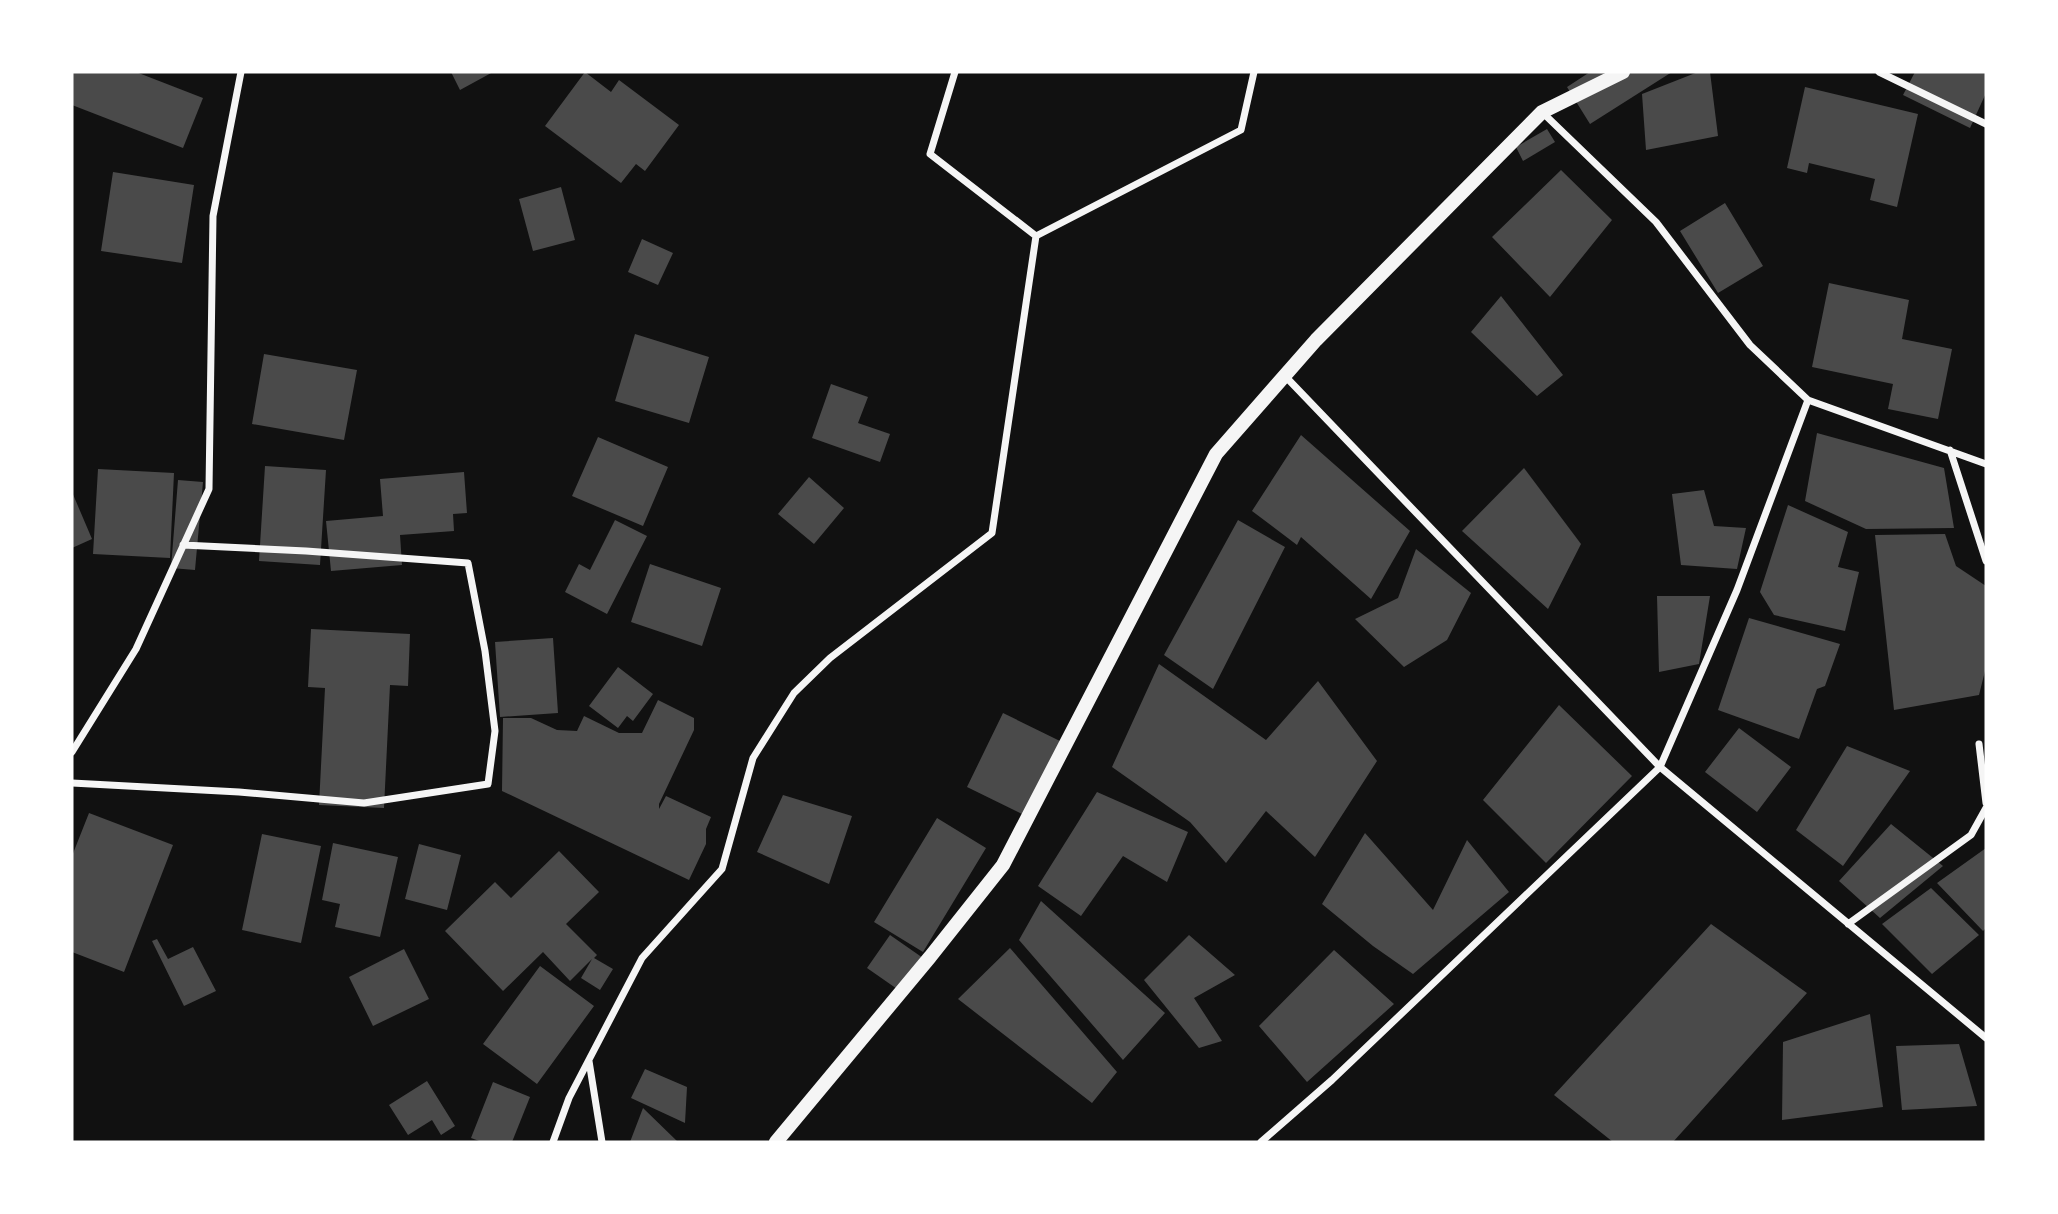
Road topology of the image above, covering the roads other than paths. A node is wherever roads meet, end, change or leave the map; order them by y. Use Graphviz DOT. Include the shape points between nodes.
graph roads {
  1 [pos="241,72"];
  2 [pos="955,72"];
  3 [pos="1254,72"];
  4 [pos="1623,72"];
  5 [pos="1879,72"];
  6 [pos="1542,112"];
  7 [pos="1986,124"];
  8 [pos="1036,236"];
  9 [pos="1285,375"];
  10 [pos="1808,400"];
  11 [pos="1950,450"];
  12 [pos="1986,464"];
  13 [pos="183,545"];
  14 [pos="1986,561"];
  15 [pos="1979,744"];
  16 [pos="72,752"];
  17 [pos="1660,767"];
  18 [pos="72,783"];
  19 [pos="1986,805"];
  20 [pos="1848,924"];
  21 [pos="1986,1038"];
  22 [pos="589,1061"];
  23 [pos="555,1141"];
  24 [pos="602,1142"];
  25 [pos="776,1142"];
  26 [pos="1261,1142"];
  1 -- 13 [label="street" via="213,216 209,489"];
  2 -- 8 [label="street" via="930,153"];
  3 -- 8 [label="street" via="1241,130"];
  4 -- 6 [label="main road"];
  5 -- 7 [label="street"];
  6 -- 9 [label="main road"];
  6 -- 10 [label="street" via="1656,222 1750,345"];
  8 -- 22 [label="street" via="992,533 830,658 794,693 753,758 722,869 642,958"];
  9 -- 17 [label="street"];
  9 -- 25 [label="main road" via="1216,454 1003,866"];
  10 -- 11 [label="street"];
  10 -- 17 [label="street" via="1737,590"];
  11 -- 12 [label="street"];
  11 -- 14 [label="street"];
  13 -- 16 [label="street" via="136,649"];
  13 -- 18 [label="street" via="468,564 495,731 488,784 364,803"];
  15 -- 19 [label="street"];
  17 -- 20 [label="street"];
  17 -- 26 [label="street"];
  19 -- 20 [label="street" via="1971,835"];
  20 -- 21 [label="street"];
  22 -- 23 [label="street" via="569,1098"];
  22 -- 24 [label="street"];
}
